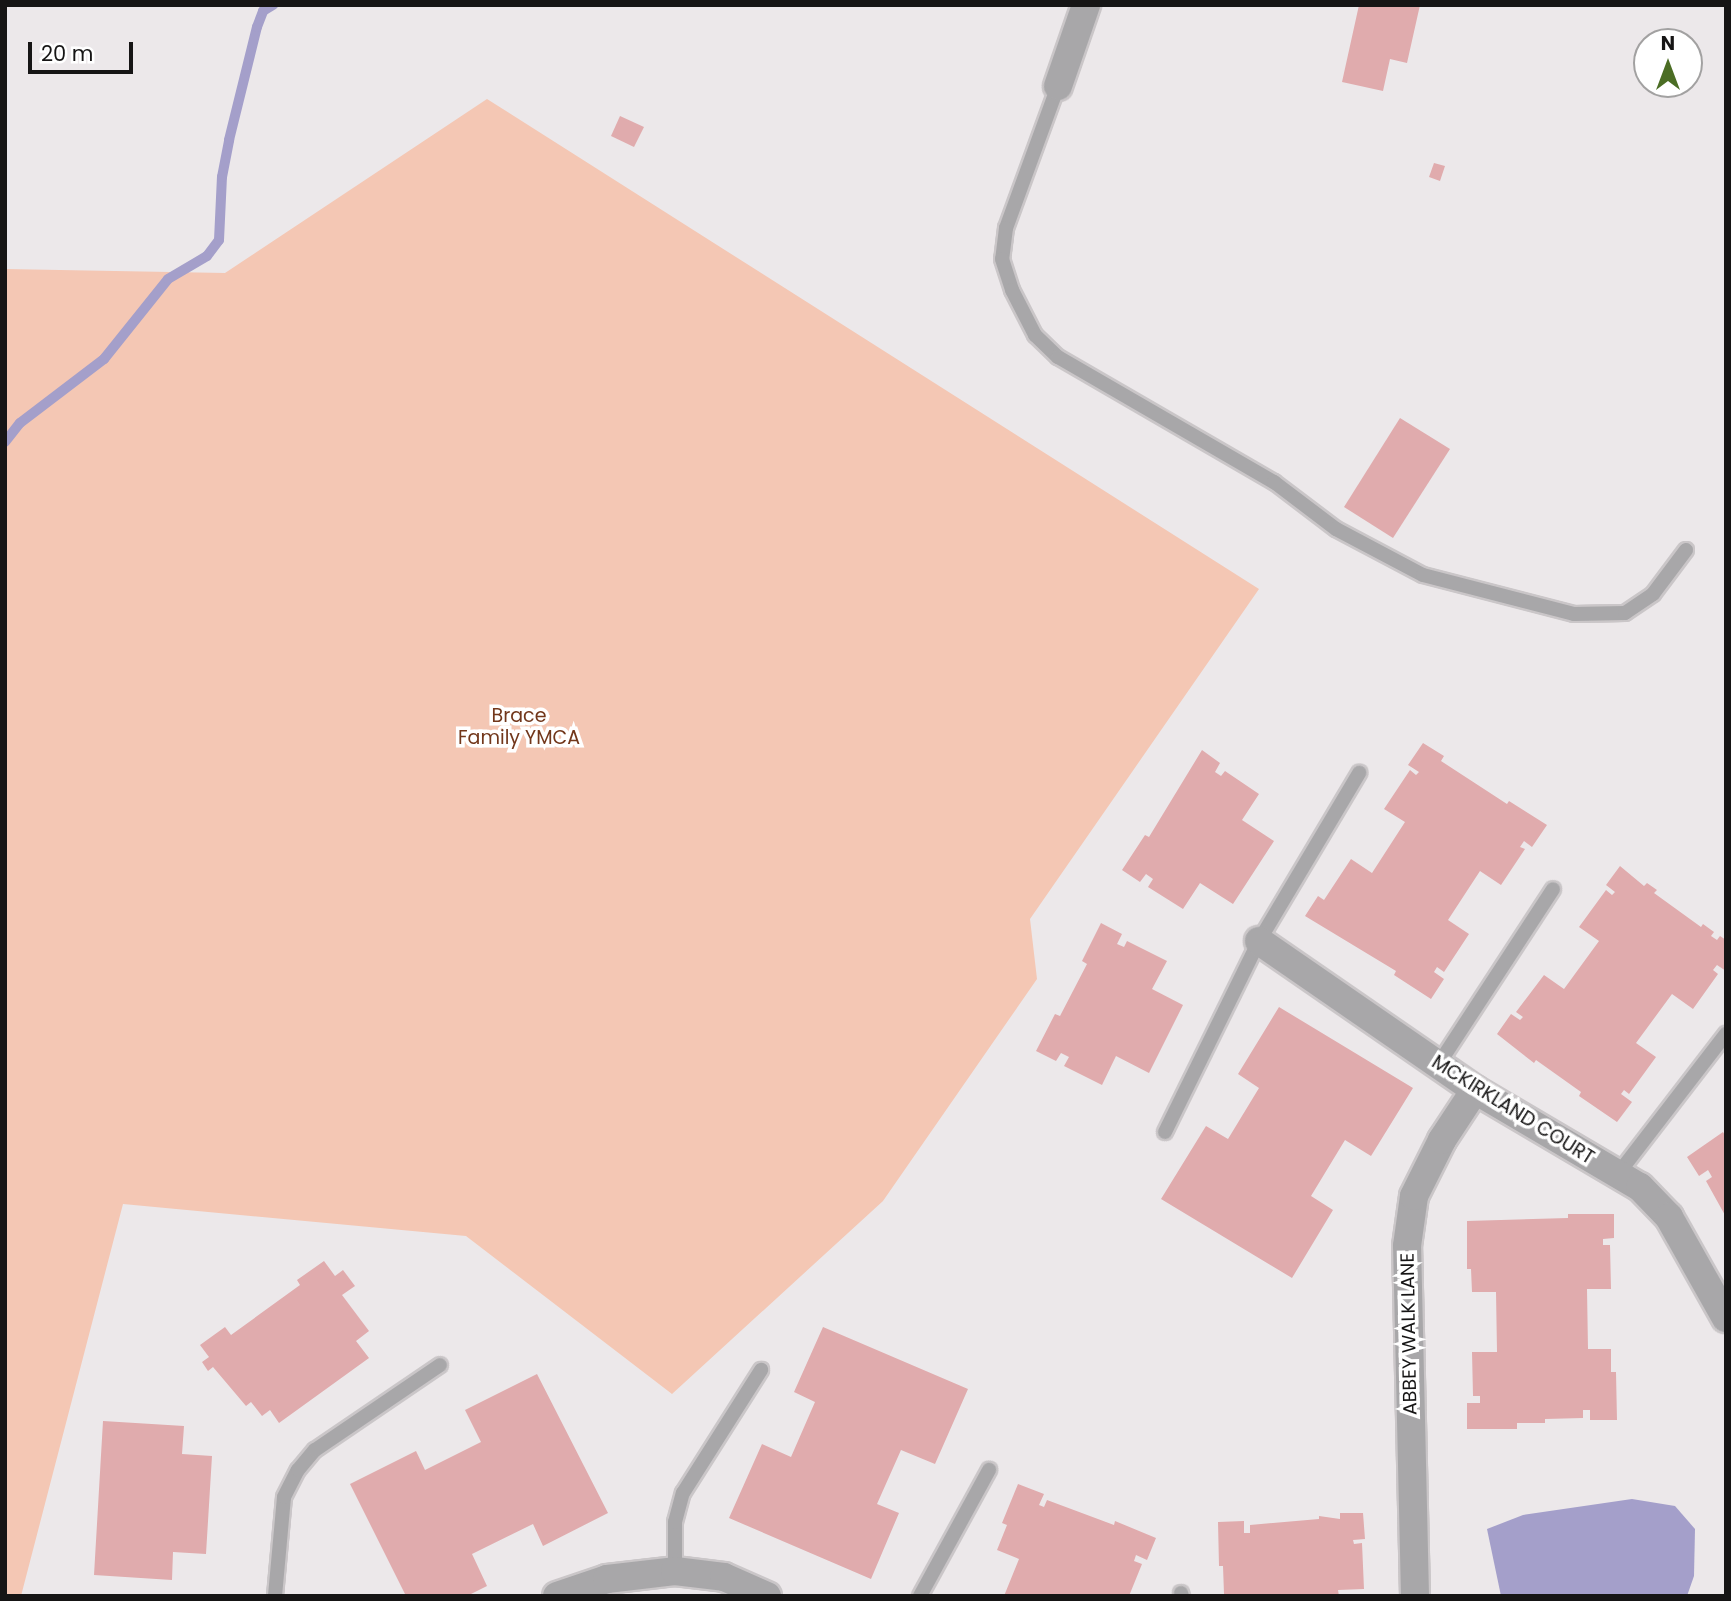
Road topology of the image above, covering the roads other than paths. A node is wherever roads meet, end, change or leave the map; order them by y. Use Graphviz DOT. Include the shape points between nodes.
graph roads {
  1 [pos="1086,5"];
  2 [pos="1058,86"];
  3 [pos="1686,550"];
  4 [pos="1360,773"];
  5 [pos="1552,889"];
  6 [pos="1259,941"];
  7 [pos="1726,1034"];
  8 [pos="1438,1065"];
  9 [pos="1475,1090"];
  10 [pos="1165,1132"];
  11 [pos="1618,1174"];
  12 [pos="1726,1318"];
  13 [pos="440,1365"];
  14 [pos="761,1370"];
  15 [pos="989,1470"];
  16 [pos="676,1572"];
  17 [pos="275,1596"];
  18 [pos="557,1596"];
  19 [pos="767,1596"];
  20 [pos="920,1596"];
  21 [pos="1415,1596"];
  1 -- 2 [label="street"];
  2 -- 3 [label="lane" via="1006,228 1002,259 1035,335 1058,357 1274,482 1336,529 1423,575 1574,614 1625,613 1653,594"];
  4 -- 6 [label="lane"];
  5 -- 8 [label="lane"];
  6 -- 8 [label="street, MCKIRKLAND COURT"];
  6 -- 10 [label="lane"];
  7 -- 11 [label="lane"];
  8 -- 9 [label="street, MCKIRKLAND COURT"];
  9 -- 11 [label="street, MCKIRKLAND COURT"];
  9 -- 21 [label="street, ABBEY WALK LANE" via="1442,1140 1414,1196 1407,1246"];
  11 -- 12 [label="street, MCKIRKLAND COURT" via="1640,1187 1669,1217"];
  13 -- 17 [label="lane" via="315,1450 298,1470 284,1496"];
  14 -- 16 [label="lane" via="683,1493 675,1522"];
  15 -- 20 [label="lane"];
  16 -- 18 [label="street" via="607,1579"];
  16 -- 19 [label="street" via="724,1577"];
}
